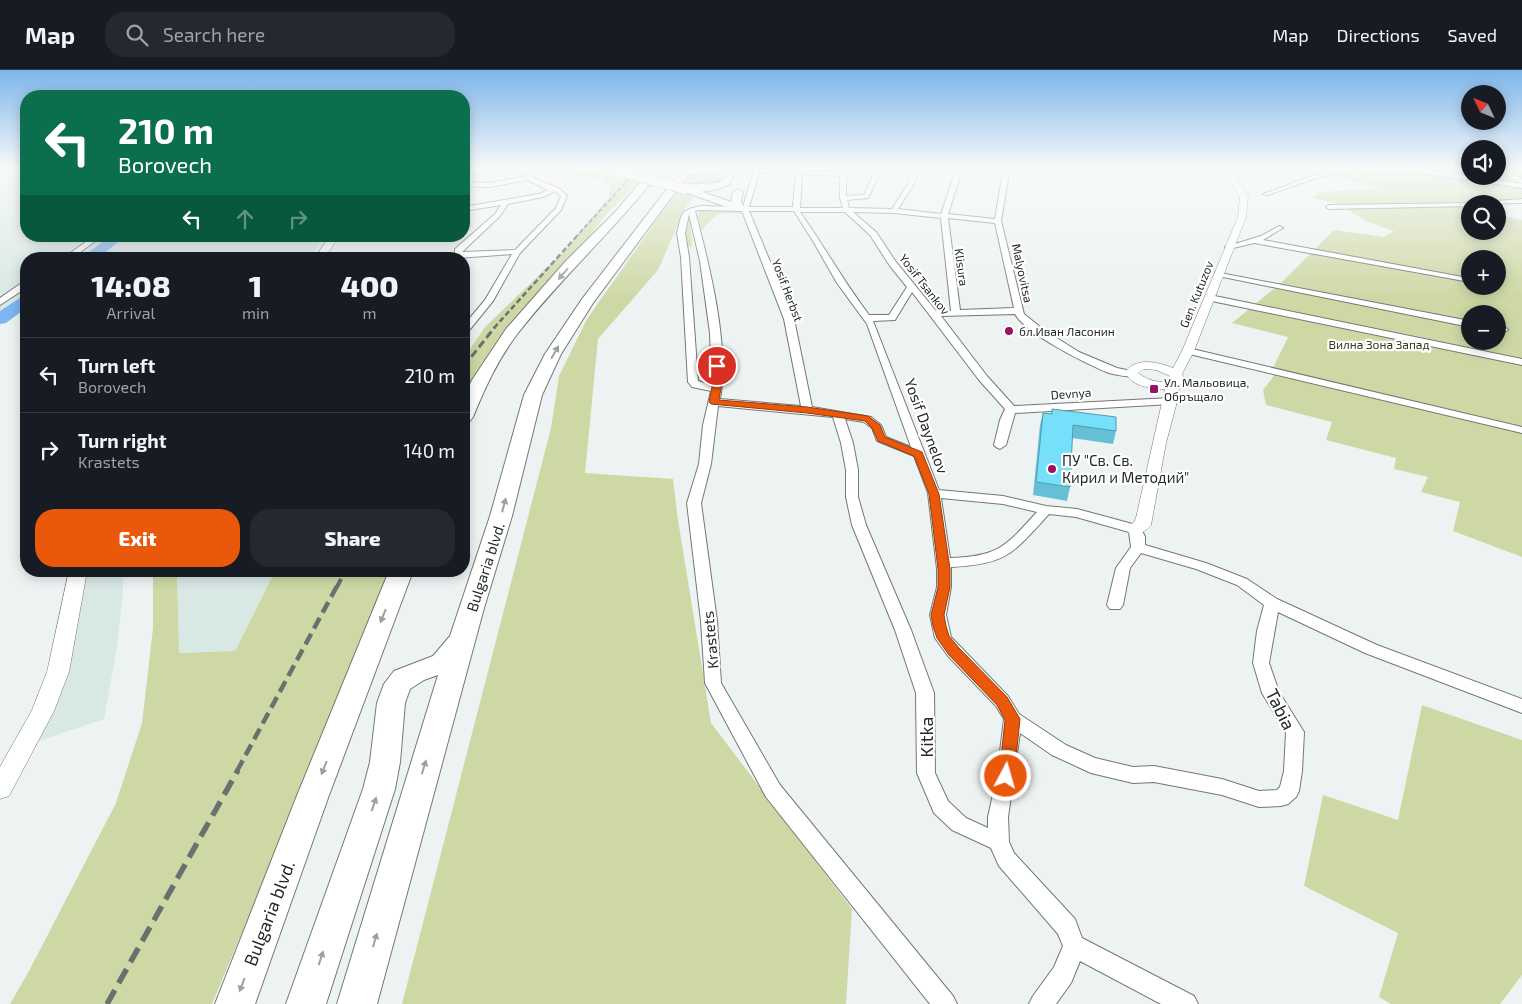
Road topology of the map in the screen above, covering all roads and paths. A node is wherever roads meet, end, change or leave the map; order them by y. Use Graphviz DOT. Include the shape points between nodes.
graph roads {
  1 [pos="796,210"];
  2 [pos="847,210"];
  3 [pos="500,211"];
  4 [pos="557,211"];
  5 [pos="625,211"];
  6 [pos="645,211"];
  7 [pos="689,211"];
  8 [pos="693,211"];
  9 [pos="744,211"];
  10 [pos="875,211"];
  11 [pos="894,211"];
  12 [pos="946,211"];
  13 [pos="1000,211"];
  14 [pos="1243,211"];
  15 [pos="944,216"];
  16 [pos="998,221"];
  17 [pos="1280,228"];
  18 [pos="470,240"];
  19 [pos="1255,241"];
  20 [pos="90,242"];
  21 [pos="468,242"];
  22 [pos="610,245"];
  23 [pos="1229,247"];
  24 [pos="76,252"];
  25 [pos="458,252"];
  26 [pos="517,252"];
  27 [pos="470,254"];
  28 [pos="1218,274"];
  29 [pos="1461,279"];
  30 [pos="911,287"];
  31 [pos="20,288"];
  32 [pos="1210,298"];
  33 [pos="0,302"];
  34 [pos="1018,311"];
  35 [pos="934,314"];
  36 [pos="956,314"];
  37 [pos="868,318"];
  38 [pos="1461,322"];
  39 [pos="470,324"];
  40 [pos="1188,351"];
  41 [pos="1522,362"];
  42 [pos="1132,374"];
  43 [pos="1174,379"];
  44 [pos="715,396"];
  45 [pos="1170,401"];
  46 [pos="470,402"];
  47 [pos="1011,409"];
  48 [pos="807,410"];
  49 [pos="838,414"];
  50 [pos="1522,430"];
  51 [pos="1000,445"];
  52 [pos="919,454"];
  53 [pos="934,494"];
  54 [pos="1046,510"];
  55 [pos="1135,528"];
  56 [pos="1138,547"];
  57 [pos="943,563"];
  58 [pos="77,577"];
  59 [pos="399,577"];
  60 [pos="1272,604"];
  61 [pos="1115,605"];
  62 [pos="463,635"];
  63 [pos="1522,706"];
  64 [pos="1013,719"];
  65 [pos="0,789"];
  66 [pos="999,842"];
  67 [pos="1074,946"];
  68 [pos="235,1004"];
  69 [pos="306,1004"];
  70 [pos="357,1004"];
  71 [pos="944,1004"];
  72 [pos="1041,1004"];
  73 [pos="1186,1004"];
  1 -- 37 [label="street, Yosif Daynelov" via="840,283"];
  2 -- 30 [label="street, Yosif Tsankov" via="873,234"];
  3 -- 18 [label="street"];
  4 -- 26 [label="street"];
  5 -- 22 [label="highway, Bulgaria blvd."];
  6 -- 22 [label="highway, Bulgaria blvd."];
  7 -- 44 [label="street" via="684,217 681,233 693,382"];
  8 -- 44 [label="street, Krastets" via="714,333 718,382"];
  9 -- 48 [label="street, Yosif Herbst" via="789,319"];
  10 -- 11 [label="street"];
  11 -- 15 [label="street"];
  12 -- 15 [label="street, Klisura"];
  13 -- 16 [label="street, Malyovitsa"];
  14 -- 23 [label="street, Gen. Kutuzov"];
  15 -- 16 [label="street"];
  15 -- 36 [label="street, Klisura"];
  16 -- 34 [label="street, Malyovitsa"];
  17 -- 19 [label="street"];
  19 -- 23 [label="street"];
  19 -- 29 [label="street"];
  20 -- 24 [label="street"];
  21 -- 25 [label="street"];
  22 -- 46 [label="highway, Bulgaria blvd., one-way" via="570,266 512,332 480,380"];
  62 -- 22 [label="highway, Bulgaria blvd., one-way" via="501,516 533,395 553,354 587,302"];
  23 -- 28 [label="street, Gen. Kutuzov"];
  26 -- 27 [label="street"];
  26 -- 39 [label="street" via="489,300"];
  28 -- 32 [label="street, Gen. Kutuzov"];
  28 -- 38 [label="street"];
  30 -- 35 [label="street, Yosif Tsankov"];
  30 -- 37 [label="street" via="892,318"];
  31 -- 33 [label="street"];
  32 -- 40 [label="street, Gen. Kutuzov"];
  32 -- 41 [label="street"];
  34 -- 36 [label="street"];
  34 -- 42 [label="street, Malyovitsa" via="1027,322 1076,354 1114,371"];
  35 -- 36 [label="street"];
  35 -- 47 [label="street, Yosif Tsankov"];
  37 -- 52 [label="street, Yosif Daynelov"];
  40 -- 43 [label="street, Gen. Kutuzov"];
  40 -- 50 [label="street"];
  42 -- 43 [label="street" via="1154,385"];
  42 -- 43 [label="street" via="1135,368 1163,368"];
  43 -- 45 [label="street, Gen. Kutuzov"];
  44 -- 48 [label="street"];
  44 -- 71 [label="street, Krastets" via="705,464 694,502 713,683 773,791"];
  45 -- 47 [label="street, Devnya"];
  45 -- 55 [label="street, Gen. Kutuzov" via="1144,518 1142,525"];
  47 -- 51 [label="street"];
  48 -- 49 [label="street"];
  49 -- 52 [label="street" via="868,419 881,439"];
  49 -- 66 [label="street, Kitka" via="849,452 852,497 859,525 903,630 925,693 926,773 941,807 960,824"];
  52 -- 53 [label="street, Yosif Daynelov"];
  53 -- 54 [label="street" via="1003,500"];
  53 -- 57 [label="street, Yosif Daynelov"];
  54 -- 55 [label="street" via="1077,513"];
  54 -- 57 [label="street" via="1022,536 999,554 972,561"];
  55 -- 56 [label="street"];
  56 -- 60 [label="street" via="1242,582"];
  56 -- 61 [label="street" via="1123,568"];
  57 -- 64 [label="street, Yosif Daynelov" via="944,587 938,615 943,638 1002,701"];
  58 -- 65 [label="street" via="58,672 43,711"];
  59 -- 68 [label="highway, Bulgaria blvd., one-way"];
  60 -- 63 [label="street" via="1371,649"];
  60 -- 64 [label="street, Tabia" via="1262,663 1271,693 1295,732 1294,771 1289,791 1281,798 1259,799 1222,787 1154,774 1133,775 1091,765 1059,750"];
  69 -- 62 [label="highway, one-way" via="379,789 391,703 398,684 414,673 443,663"];
  70 -- 62 [label="highway, Bulgaria blvd., one-way"];
  64 -- 66 [label="street" via="998,817"];
  66 -- 67 [label="street" via="1006,859 1067,927"];
  67 -- 72 [label="street" via="1063,975"];
  67 -- 73 [label="street"];
}
